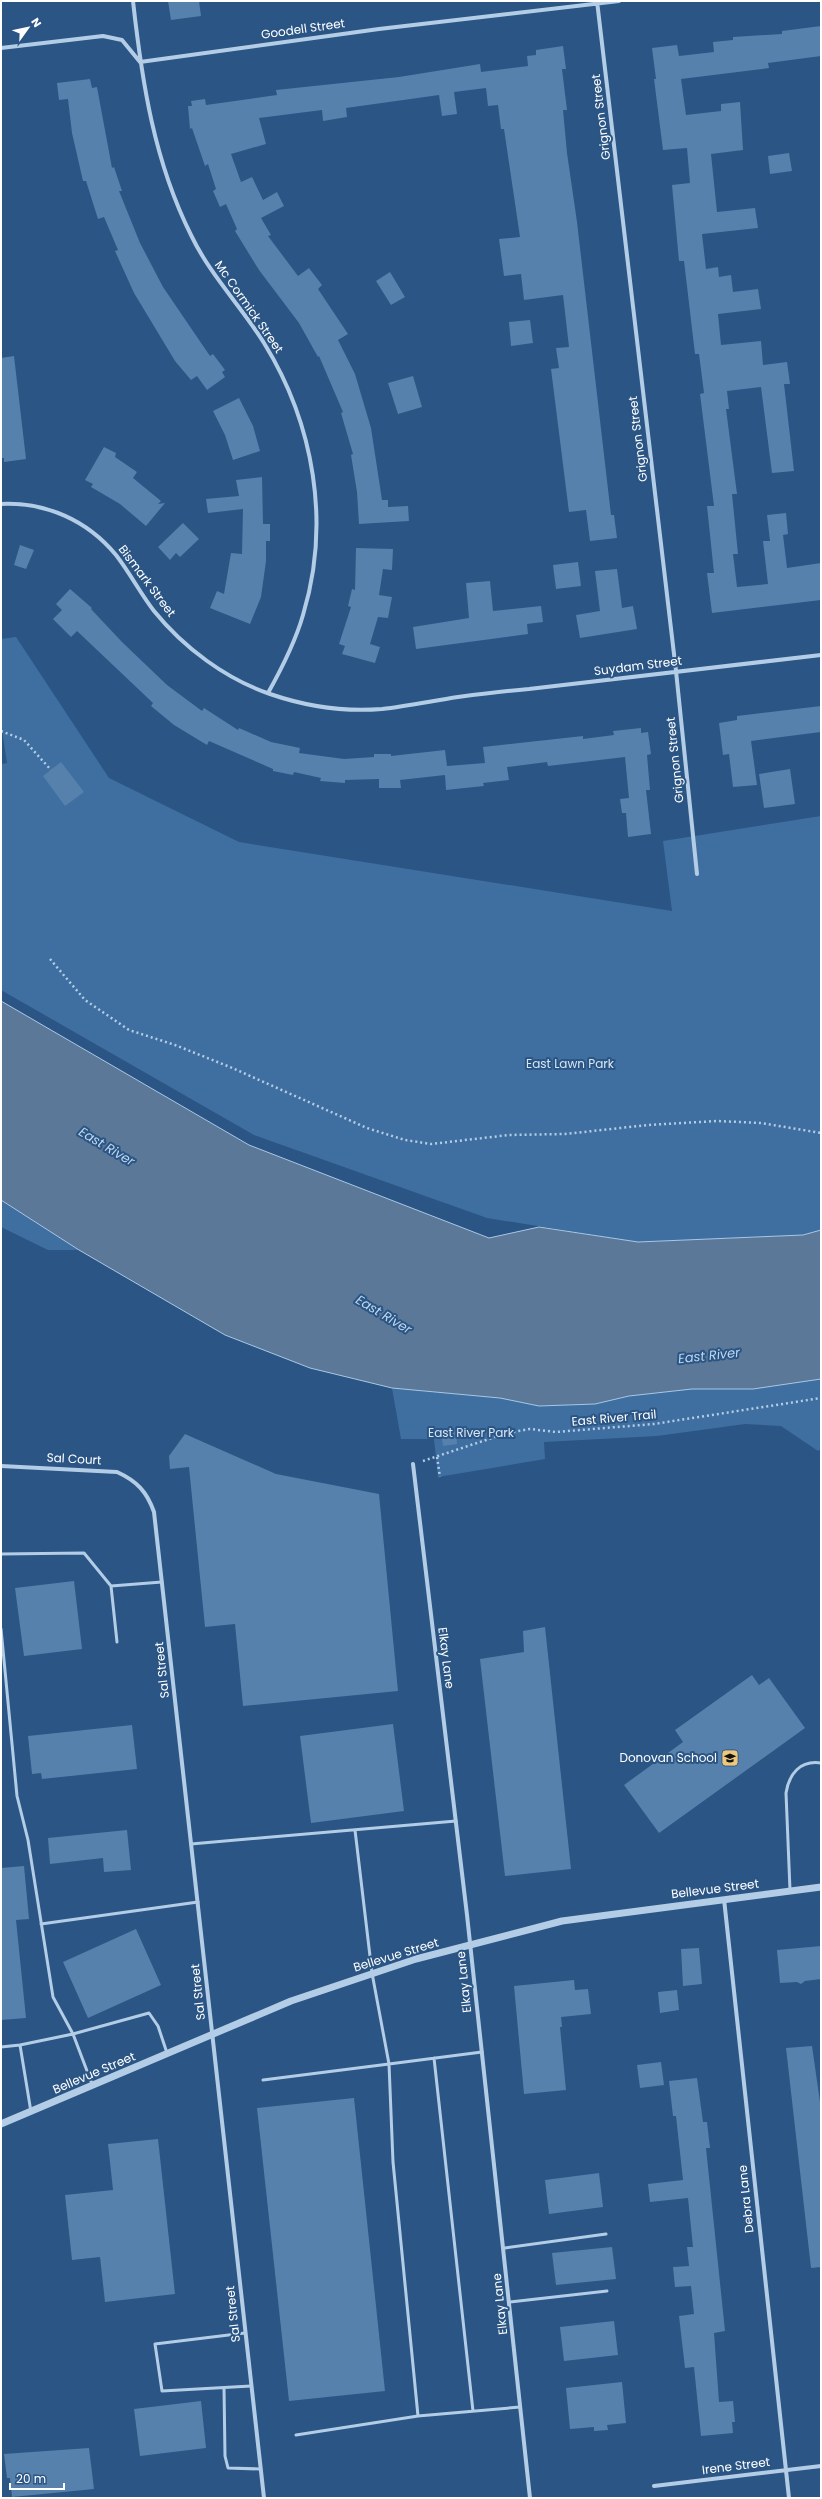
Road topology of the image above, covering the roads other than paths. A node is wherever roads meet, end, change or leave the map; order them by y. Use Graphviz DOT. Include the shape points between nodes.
graph roads {
  1 [pos="133,1"];
  2 [pos="619,1"];
  3 [pos="597,2"];
  4 [pos="1,48"];
  5 [pos="140,62"];
  6 [pos="1,504"];
  7 [pos="821,655"];
  8 [pos="676,671"];
  9 [pos="268,693"];
  10 [pos="458,697"];
  11 [pos="697,874"];
  12 [pos="413,1464"];
  13 [pos="1,1466"];
  14 [pos="142,1487"];
  15 [pos="1,1554"];
  16 [pos="162,1582"];
  17 [pos="111,1586"];
  18 [pos="1,1629"];
  19 [pos="117,1642"];
  20 [pos="821,1763"];
  21 [pos="456,1821"];
  22 [pos="355,1830"];
  23 [pos="191,1844"];
  24 [pos="821,1887"];
  25 [pos="790,1890"];
  26 [pos="724,1899"];
  27 [pos="198,1902"];
  28 [pos="41,1924"];
  29 [pos="470,1945"];
  30 [pos="372,1973"];
  31 [pos="73,2034"];
  32 [pos="212,2034"];
  33 [pos="20,2045"];
  34 [pos="1,2048"];
  35 [pos="482,2052"];
  36 [pos="167,2053"];
  37 [pos="434,2058"];
  38 [pos="389,2064"];
  39 [pos="263,2080"];
  40 [pos="92,2085"];
  41 [pos="30,2112"];
  42 [pos="1,2124"];
  43 [pos="606,2234"];
  44 [pos="505,2248"];
  45 [pos="608,2291"];
  46 [pos="510,2302"];
  47 [pos="245,2333"];
  48 [pos="251,2386"];
  49 [pos="224,2388"];
  50 [pos="520,2407"];
  51 [pos="473,2411"];
  52 [pos="418,2416"];
  53 [pos="296,2434"];
  54 [pos="821,2466"];
  55 [pos="260,2468"];
  56 [pos="786,2470"];
  57 [pos="654,2486"];
  58 [pos="264,2498"];
  59 [pos="530,2498"];
  60 [pos="789,2498"];
  1 -- 5 [label="street, Mc Cormick Street"];
  2 -- 3 [label="street, Goodell Street"];
  3 -- 5 [label="street, Goodell Street"];
  3 -- 8 [label="street, Grignon Street"];
  4 -- 5 [label="street" via="103,36 122,40"];
  5 -- 9 [label="street, Mc Cormick Street" via="157,151 172,195 210,270 263,341 280,370 296,407 313,473 316,528 312,576 303,615"];
  6 -- 9 [label="street, Bismark Street" via="25,503 76,520 116,555 154,611 177,636 231,676"];
  7 -- 8 [label="street, Suydam Street"];
  8 -- 10 [label="street, Suydam Street"];
  8 -- 11 [label="street, Grignon Street"];
  9 -- 10 [label="street, Bismark Street" via="298,702 338,709 380,709"];
  12 -- 21 [label="street, Elkay Lane"];
  13 -- 14 [label="street, Sal Court" via="105,1470 130,1478"];
  14 -- 16 [label="street, Sal Street" via="154,1512"];
  15 -- 17 [label="lane" via="84,1554"];
  16 -- 17 [label="lane"];
  16 -- 23 [label="street, Sal Street"];
  17 -- 19 [label="lane"];
  18 -- 28 [label="lane" via="17,1796 28,1840"];
  20 -- 25 [label="lane" via="803,1765 794,1771 788,1782 786,1793"];
  21 -- 22 [label="lane"];
  21 -- 29 [label="street, Elkay Lane"];
  22 -- 23 [label="lane"];
  22 -- 30 [label="lane"];
  23 -- 27 [label="street, Sal Street"];
  24 -- 25 [label="street, Bellevue Street"];
  25 -- 26 [label="street, Bellevue Street"];
  26 -- 29 [label="street, Bellevue Street" via="562,1921"];
  26 -- 56 [label="street, Debra Lane"];
  27 -- 28 [label="lane"];
  27 -- 32 [label="street, Sal Street"];
  28 -- 31 [label="lane" via="52,1997"];
  29 -- 30 [label="street, Bellevue Street" via="416,1958"];
  29 -- 35 [label="street, Elkay Lane"];
  30 -- 32 [label="street, Bellevue Street" via="291,2001"];
  30 -- 38 [label="lane"];
  31 -- 33 [label="lane"];
  31 -- 36 [label="lane" via="149,2013 158,2026"];
  31 -- 40 [label="lane"];
  32 -- 36 [label="street, Bellevue Street"];
  32 -- 47 [label="street, Sal Street"];
  33 -- 34 [label="lane"];
  33 -- 41 [label="lane"];
  35 -- 37 [label="lane"];
  35 -- 44 [label="street, Elkay Lane"];
  36 -- 40 [label="street, Bellevue Street"];
  37 -- 38 [label="lane"];
  37 -- 51 [label="lane"];
  38 -- 39 [label="lane"];
  38 -- 52 [label="lane" via="393,2162"];
  40 -- 41 [label="street, Bellevue Street"];
  41 -- 42 [label="street, Bellevue Street"];
  43 -- 44 [label="lane"];
  44 -- 46 [label="street, Elkay Lane"];
  45 -- 46 [label="lane"];
  46 -- 50 [label="street, Elkay Lane"];
  47 -- 48 [label="street, Sal Street"];
  47 -- 49 [label="lane" via="155,2344 162,2391"];
  48 -- 49 [label="lane"];
  48 -- 55 [label="street, Sal Street"];
  49 -- 55 [label="lane" via="225,2456 228,2468"];
  50 -- 51 [label="lane"];
  50 -- 59 [label="street, Elkay Lane"];
  51 -- 52 [label="lane"];
  52 -- 53 [label="lane"];
  54 -- 56 [label="street, Irene Street"];
  55 -- 58 [label="street, Sal Street"];
  56 -- 57 [label="street, Irene Street"];
  56 -- 60 [label="street, Debra Lane"];
}
